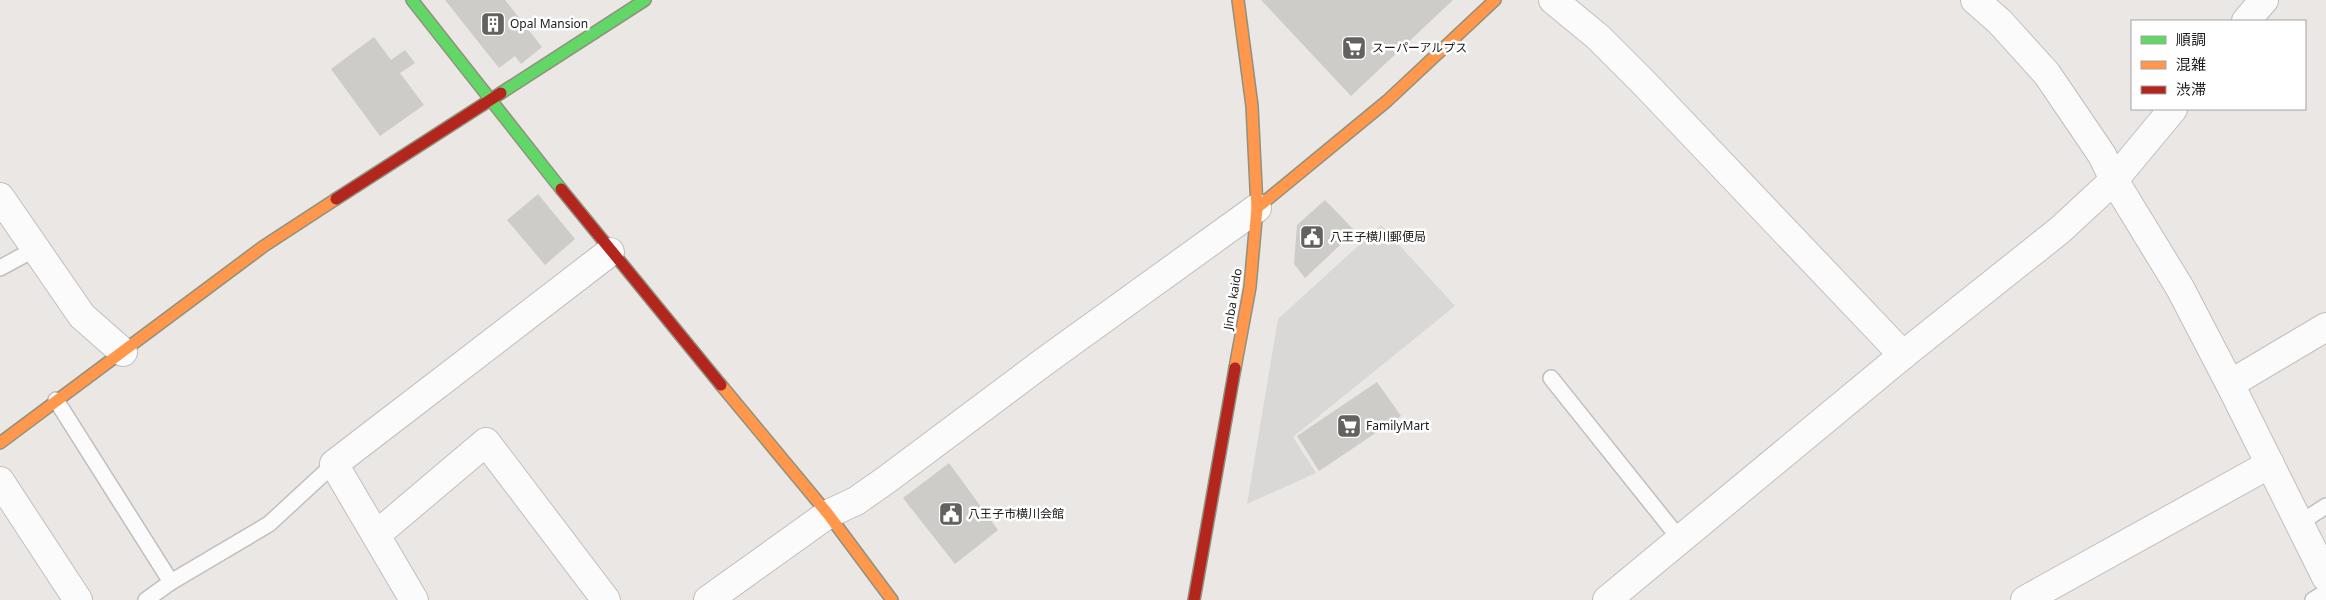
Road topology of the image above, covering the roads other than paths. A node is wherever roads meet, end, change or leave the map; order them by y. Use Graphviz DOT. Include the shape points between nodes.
graph roads {
  1 [pos="412,0"];
  2 [pos="645,0"];
  3 [pos="1238,0"];
  4 [pos="1495,0"];
  5 [pos="1553,0"];
  6 [pos="1975,0"];
  7 [pos="2264,0"];
  8 [pos="2247,20"];
  9 [pos="489,100"];
  10 [pos="2172,110"];
  11 [pos="2114,180"];
  12 [pos="0,197"];
  13 [pos="1258,208"];
  14 [pos="35,249"];
  15 [pos="610,252"];
  16 [pos="0,268"];
  17 [pos="2326,327"];
  18 [pos="123,352"];
  19 [pos="1903,355"];
  20 [pos="1550,378"];
  21 [pos="2230,384"];
  22 [pos="56,400"];
  23 [pos="0,443"];
  24 [pos="334,464"];
  25 [pos="2270,464"];
  26 [pos="0,481"];
  27 [pos="2326,506"];
  28 [pos="828,514"];
  29 [pos="2298,524"];
  30 [pos="376,535"];
  31 [pos="1679,538"];
  32 [pos="2326,577"];
  33 [pos="171,582"];
  34 [pos="2326,592"];
  35 [pos="78,600"];
  36 [pos="146,600"];
  37 [pos="414,600"];
  38 [pos="606,600"];
  39 [pos="708,600"];
  40 [pos="892,600"];
  41 [pos="1194,600"];
  42 [pos="1607,600"];
  43 [pos="2025,600"];
  44 [pos="2313,600"];
  1 -- 9 [label="street"];
  2 -- 9 [label="street"];
  3 -- 13 [label="street, Jinba kaido" via="1252,106"];
  4 -- 13 [label="street" via="1386,100"];
  5 -- 19 [label="street" via="1598,37 1644,83"];
  6 -- 11 [label="street" via="2000,22 2047,74 2102,155"];
  7 -- 8 [label="street"];
  9 -- 15 [label="street"];
  9 -- 18 [label="street" via="264,246"];
  10 -- 11 [label="street"];
  11 -- 19 [label="street" via="2060,230"];
  11 -- 21 [label="street" via="2180,288"];
  12 -- 14 [label="street"];
  13 -- 28 [label="street" via="886,480 856,501"];
  13 -- 41 [label="street, Jinba kaido" via="1250,287"];
  14 -- 16 [label="lane"];
  14 -- 18 [label="street" via="82,316"];
  15 -- 24 [label="street"];
  15 -- 28 [label="street"];
  17 -- 21 [label="street"];
  18 -- 22 [label="street"];
  19 -- 31 [label="street"];
  20 -- 31 [label="lane"];
  21 -- 25 [label="street"];
  22 -- 23 [label="street"];
  22 -- 33 [label="lane"];
  24 -- 30 [label="street"];
  24 -- 33 [label="lane" via="269,524"];
  25 -- 29 [label="street"];
  25 -- 43 [label="street"];
  26 -- 35 [label="street"];
  27 -- 29 [label="lane"];
  28 -- 39 [label="street"];
  28 -- 40 [label="street"];
  29 -- 32 [label="street"];
  30 -- 37 [label="street"];
  30 -- 38 [label="street" via="486,442"];
  31 -- 42 [label="street"];
  33 -- 36 [label="lane"];
  34 -- 44 [label="lane"];
}
